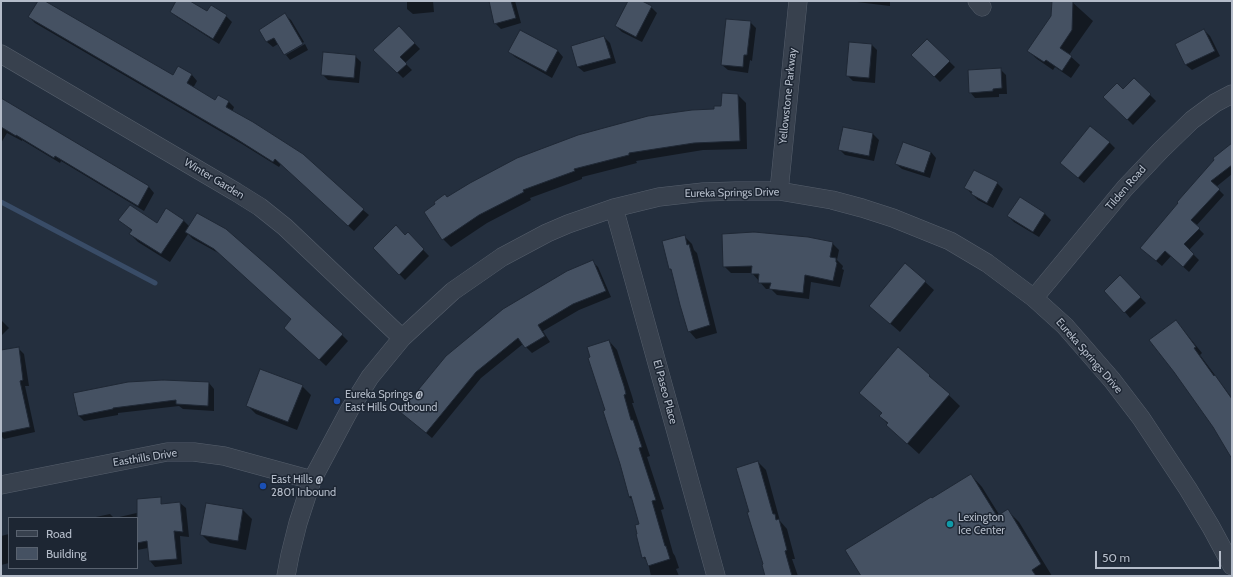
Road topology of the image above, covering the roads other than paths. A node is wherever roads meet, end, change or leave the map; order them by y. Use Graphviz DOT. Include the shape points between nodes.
graph roads {
  1 [pos="798,1"];
  2 [pos="1,54"];
  3 [pos="1232,94"];
  4 [pos="779,191"];
  5 [pos="614,208"];
  6 [pos="1034,298"];
  7 [pos="402,338"];
  8 [pos="312,480"];
  9 [pos="1,486"];
  10 [pos="1232,566"];
  11 [pos="286,576"];
  12 [pos="716,576"];
  1 -- 4 [label="street, Yellowstone Parkway"];
  2 -- 7 [label="street, Winter Garden" via="260,207 285,227"];
  3 -- 6 [label="street, Tilden Road" via="1192,120 1161,150 1125,188"];
  4 -- 5 [label="street, Eureka Springs Drive" via="680,194"];
  4 -- 6 [label="street, Eureka Springs Drive" via="862,208 925,230 950,241 987,263"];
  5 -- 7 [label="street, Eureka Springs Drive" via="547,233 502,257 453,290"];
  5 -- 12 [label="street, El Paseo Place"];
  6 -- 10 [label="street, Eureka Springs Drive" via="1065,326 1141,418 1211,526"];
  7 -- 8 [label="street, Eureka Springs Drive" via="370,377"];
  8 -- 9 [label="street, Easthills Drive" via="224,456 167,452"];
  8 -- 11 [label="street, Eureka Springs Drive"];
}
